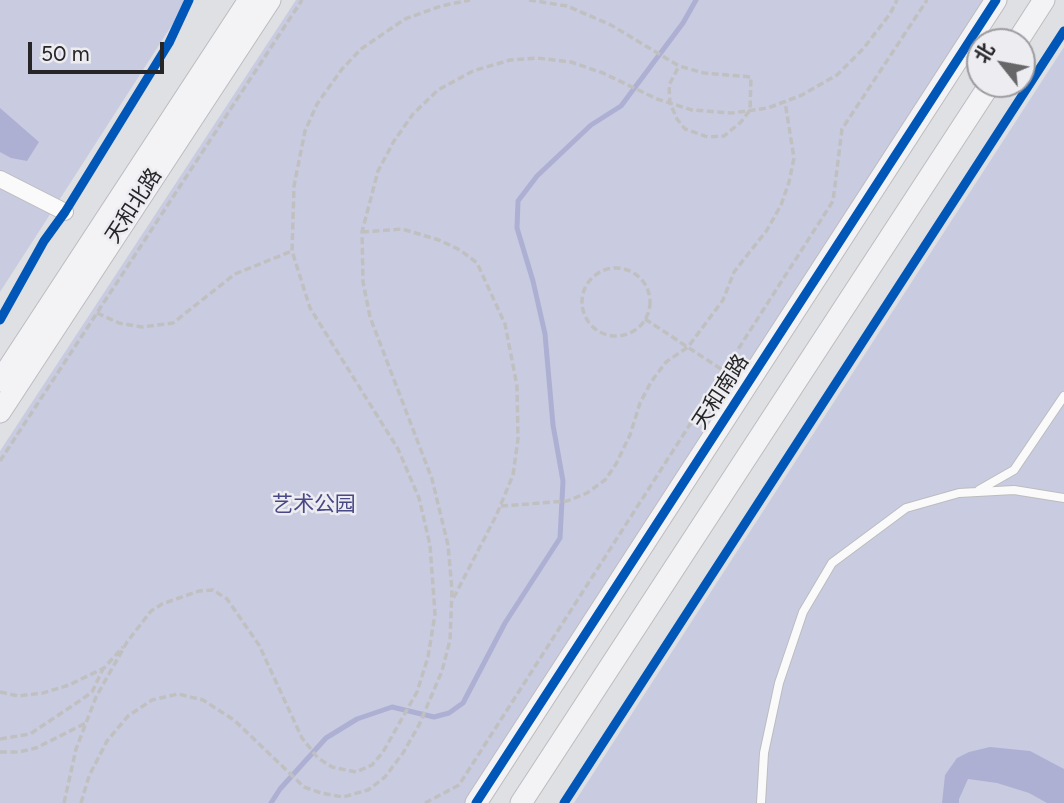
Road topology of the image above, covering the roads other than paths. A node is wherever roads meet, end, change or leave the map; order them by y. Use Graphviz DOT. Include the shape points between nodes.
graph roads {
  1 [pos="249,0"];
  2 [pos="270,0"];
  3 [pos="996,0"];
  4 [pos="1044,0"];
  5 [pos="1026,28"];
  6 [pos="981,98"];
  7 [pos="0,179"];
  8 [pos="65,212"];
  9 [pos="0,381"];
  10 [pos="1064,396"];
  11 [pos="0,412"];
  12 [pos="976,492"];
  13 [pos="1064,498"];
  14 [pos="476,803"];
  15 [pos="521,803"];
  16 [pos="761,803"];
  1 -- 9 [label="street, 天和北路"];
  2 -- 11 [label="street, 天和北路"];
  3 -- 14 [label="street, 天和南路"];
  4 -- 5 [label="street"];
  6 -- 15 [label="street"];
  7 -- 8 [label="street"];
  10 -- 12 [label="lane" via="1014,470"];
  12 -- 13 [label="lane" via="1014,490"];
  12 -- 16 [label="lane" via="906,508 832,563 803,612 779,683 764,752"];
}
